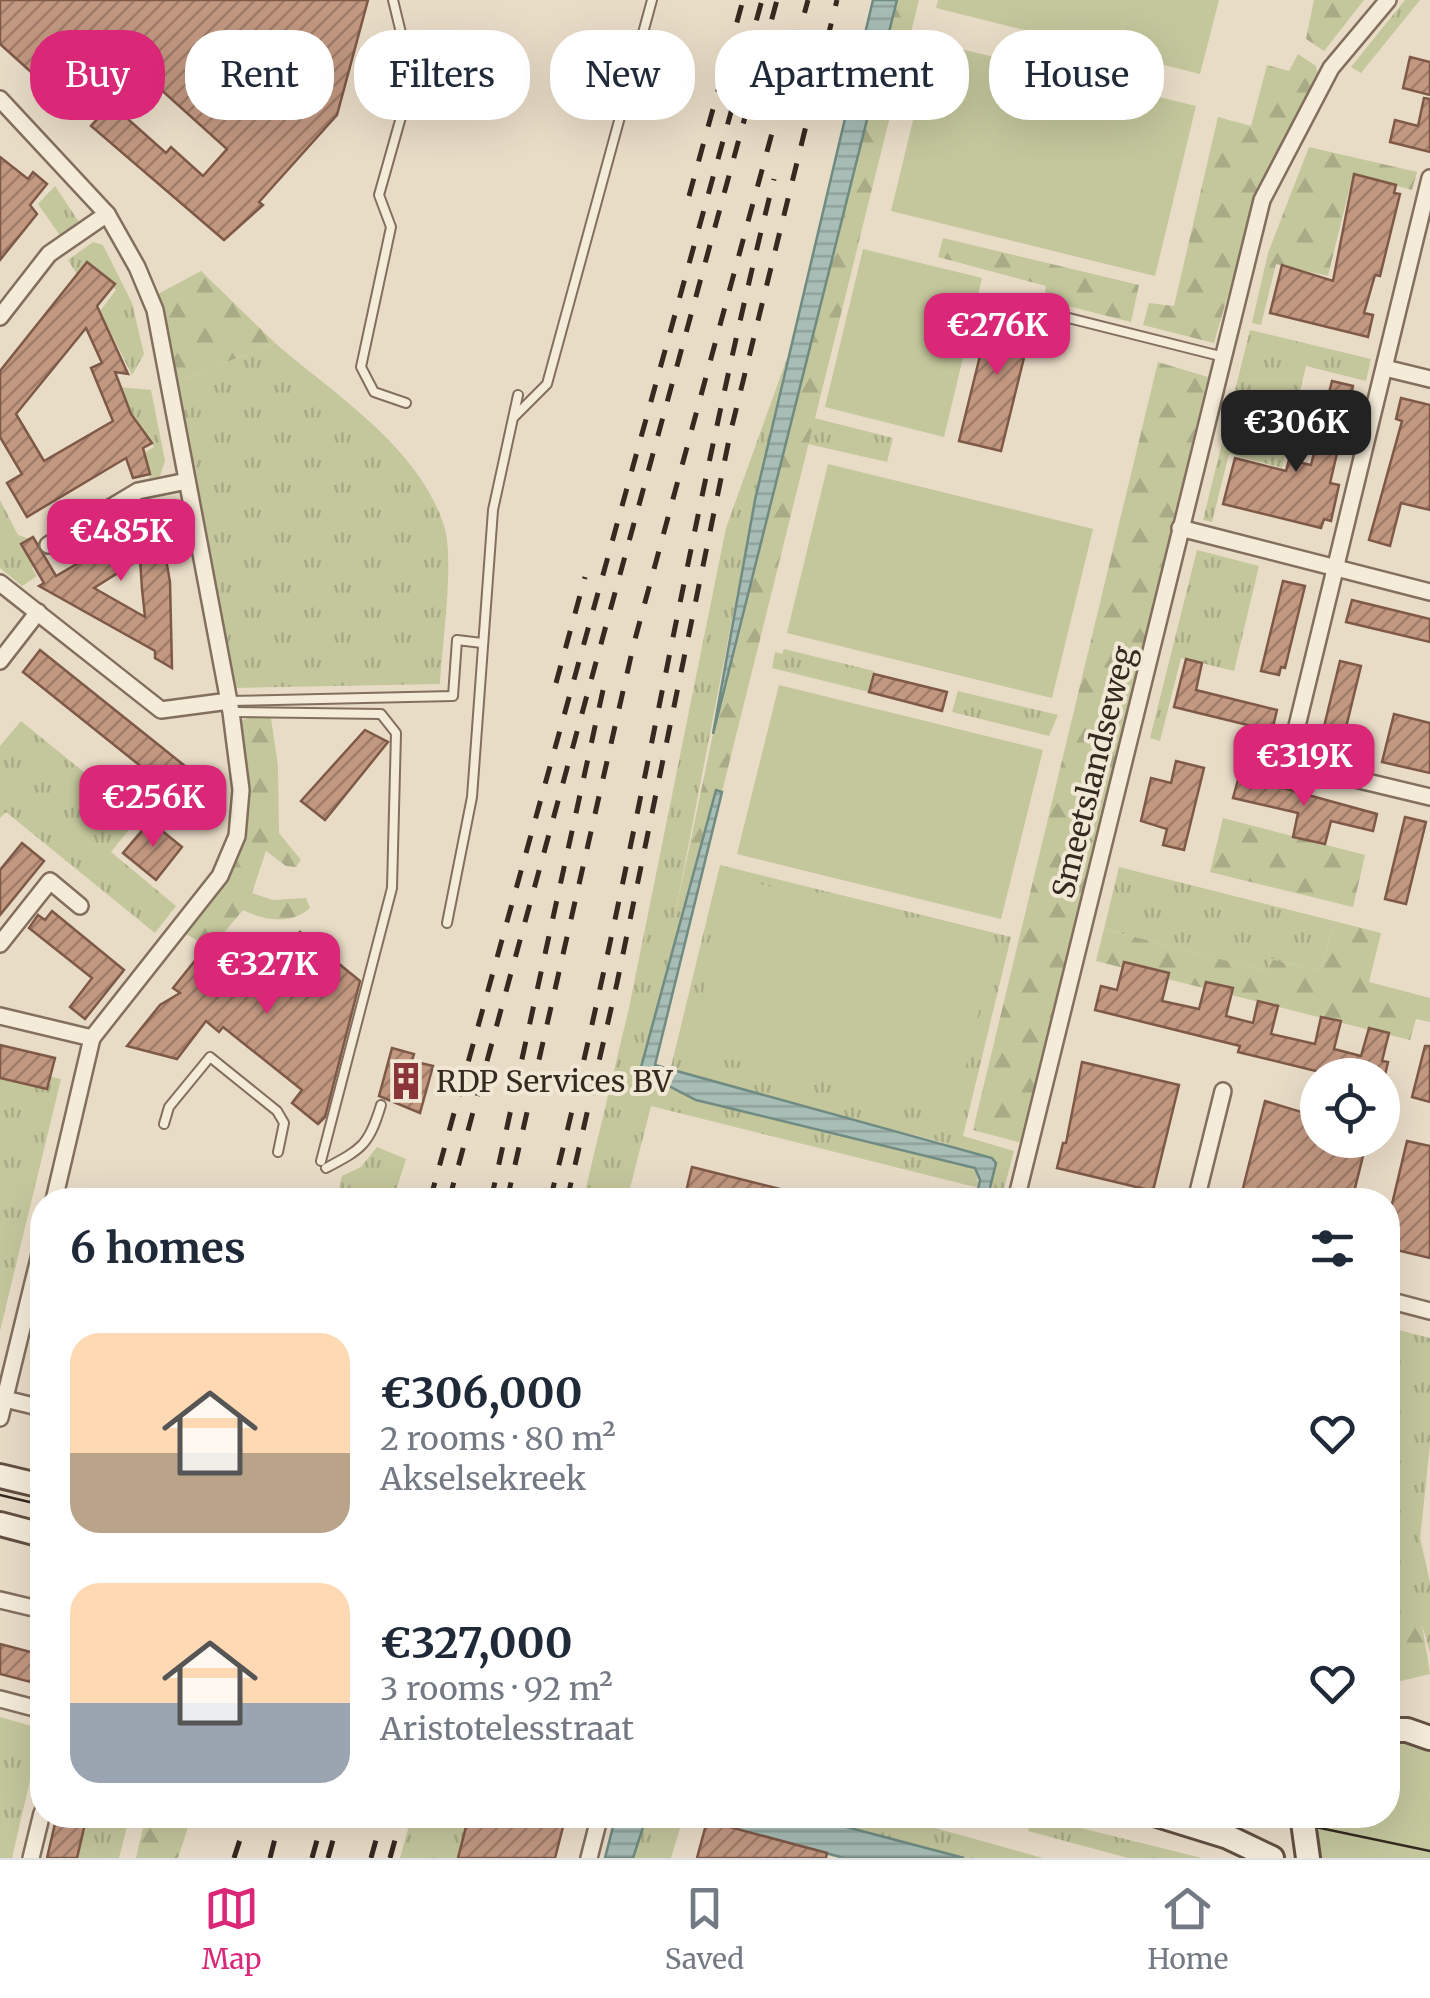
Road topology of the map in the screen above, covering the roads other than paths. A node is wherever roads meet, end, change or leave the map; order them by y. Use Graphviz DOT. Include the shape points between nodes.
graph roads {
  1 [pos="394,0"];
  2 [pos="652,0"];
  3 [pos="1388,0"];
  4 [pos="0,98"];
  5 [pos="1430,178"];
  6 [pos="107,214"];
  7 [pos="1008,303"];
  8 [pos="0,317"];
  9 [pos="1224,356"];
  10 [pos="1384,368"];
  11 [pos="1430,379"];
  12 [pos="518,395"];
  13 [pos="406,403"];
  14 [pos="511,420"];
  15 [pos="187,481"];
  16 [pos="1180,528"];
  17 [pos="48,546"];
  18 [pos="1336,569"];
  19 [pos="0,582"];
  20 [pos="1430,592"];
  21 [pos="38,612"];
  22 [pos="482,642"];
  23 [pos="0,661"];
  24 [pos="230,706"];
  25 [pos="1430,797"];
  26 [pos="80,906"];
  27 [pos="447,924"];
  28 [pos="0,944"];
  29 [pos="0,1016"];
  30 [pos="92,1038"];
  31 [pos="1223,1091"];
  32 [pos="381,1105"];
  33 [pos="164,1124"];
  34 [pos="278,1152"];
  35 [pos="57,1188"];
  36 [pos="1019,1188"];
  37 [pos="1199,1188"];
  38 [pos="30,1297"];
  39 [pos="1400,1303"];
  40 [pos="1430,1311"];
  41 [pos="6,1399"];
  42 [pos="30,1405"];
  43 [pos="0,1418"];
  44 [pos="0,1476"];
  45 [pos="30,1483"];
  46 [pos="0,1524"];
  47 [pos="30,1532"];
  48 [pos="0,1600"];
  49 [pos="30,1607"];
  50 [pos="0,1699"];
  51 [pos="30,1707"];
  52 [pos="1430,1723"];
  53 [pos="1400,1729"];
  54 [pos="1400,1731"];
  55 [pos="1430,1738"];
  56 [pos="39,1828"];
  57 [pos="585,1828"];
  58 [pos="597,1828"];
  59 [pos="1199,1828"];
  60 [pos="1304,1828"];
  61 [pos="32,1858"];
  62 [pos="578,1858"];
  63 [pos="589,1858"];
  64 [pos="1272,1858"];
  65 [pos="1308,1858"];
  1 -- 13 [label="lane" via="412,78 378,195 391,226 361,368 374,392"];
  2 -- 14 [label="lane" via="547,384"];
  3 -- 9 [label="street, Smeetslandseweg" via="1332,68 1262,200"];
  4 -- 6 [label="street"];
  5 -- 10 [label="street"];
  6 -- 8 [label="street" via="49,254"];
  6 -- 15 [label="street" via="155,310"];
  7 -- 9 [label="lane"];
  9 -- 16 [label="street, Smeetslandseweg"];
  10 -- 11 [label="street"];
  10 -- 18 [label="street"];
  12 -- 14 [label="lane"];
  14 -- 22 [label="lane" via="492,523"];
  15 -- 17 [label="street" via="138,491"];
  15 -- 24 [label="street"];
  16 -- 18 [label="street"];
  16 -- 36 [label="street, Smeetslandseweg"];
  18 -- 20 [label="street"];
  18 -- 25 [label="street" via="1288,763"];
  19 -- 21 [label="street"];
  21 -- 23 [label="street"];
  21 -- 24 [label="street" via="161,710"];
  22 -- 24 [label="lane" via="457,640 453,696"];
  22 -- 27 [label="lane" via="472,797"];
  24 -- 30 [label="street" via="241,790 231,850 220,876"];
  24 -- 32 [label="lane" via="381,714 396,733 392,888 323,1164 351,1156 372,1138"];
  26 -- 28 [label="street" via="50,882"];
  29 -- 30 [label="street"];
  30 -- 35 [label="street"];
  31 -- 37 [label="street"];
  33 -- 34 [label="lane" via="169,1106 210,1057 278,1111 284,1123"];
  38 -- 41 [label="street"];
  39 -- 40 [label="street"];
  41 -- 42 [label="street"];
  41 -- 43 [label="street"];
  44 -- 45 [label="main road"];
  46 -- 47 [label="main road"];
  48 -- 49 [label="street"];
  50 -- 51 [label="street"];
  52 -- 53 [label="main road"];
  54 -- 55 [label="main road"];
  56 -- 61 [label="street"];
  57 -- 62 [label="street"];
  58 -- 63 [label="street"];
  59 -- 64 [label="main road"];
  60 -- 65 [label="main road"];
}
